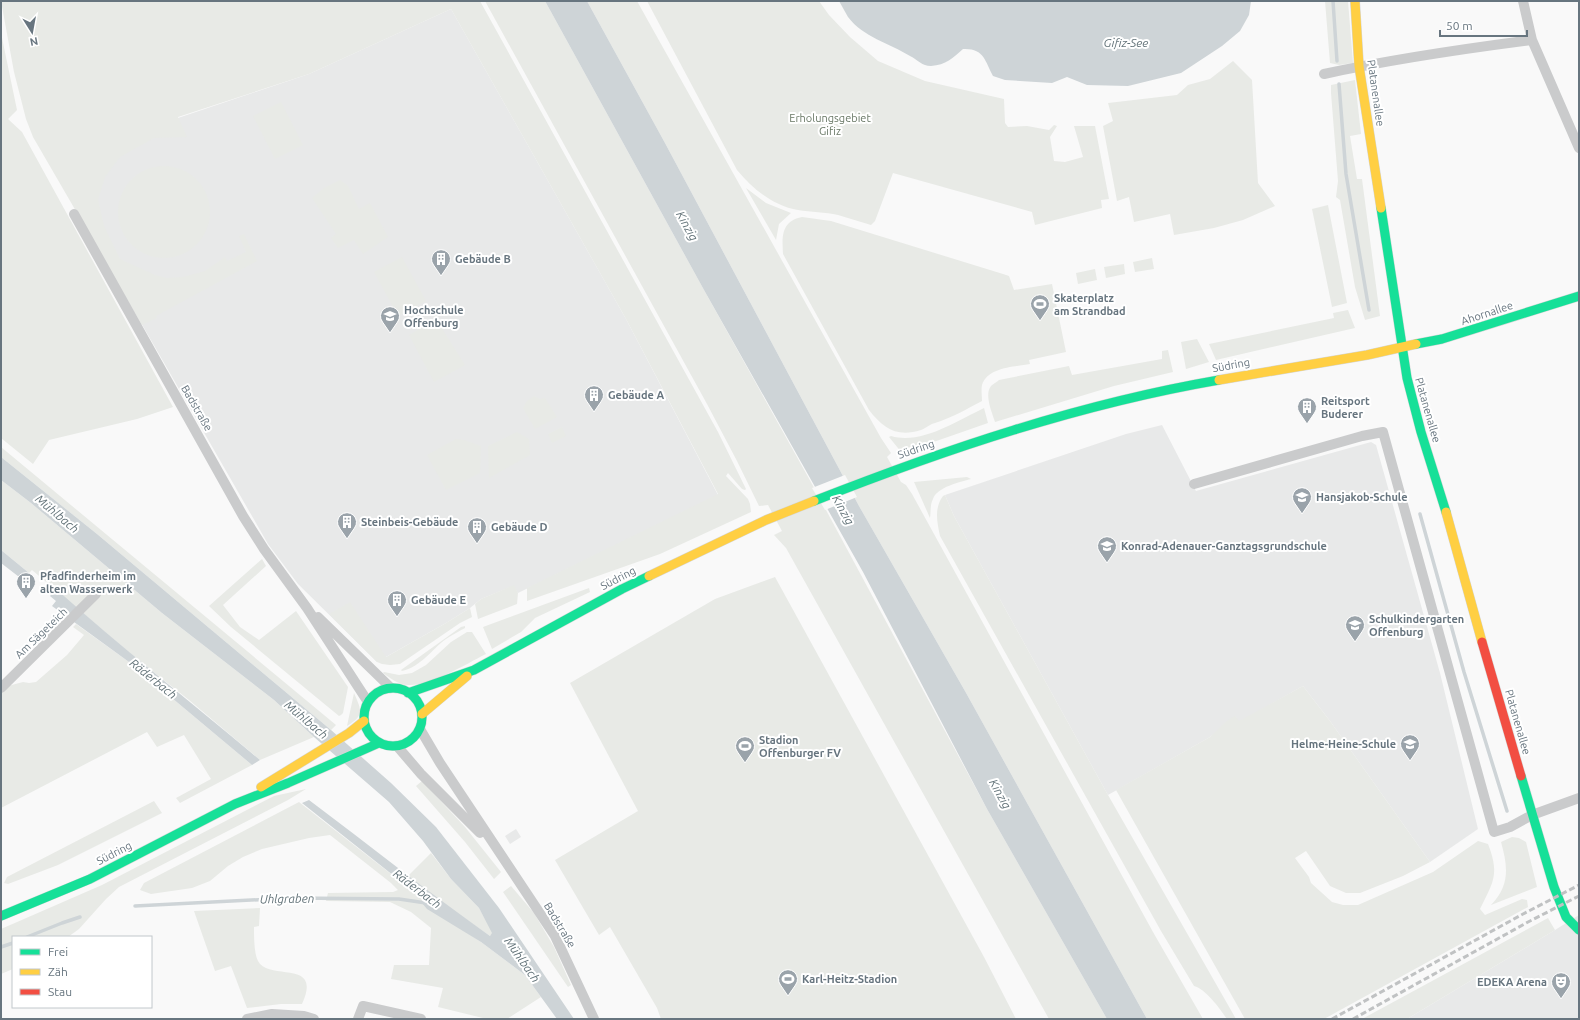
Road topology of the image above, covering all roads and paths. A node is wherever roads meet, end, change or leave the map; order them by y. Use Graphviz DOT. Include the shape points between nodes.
graph roads {
  1 [pos="1355,1"];
  2 [pos="1523,1"];
  3 [pos="1532,40"];
  4 [pos="1359,66"];
  5 [pos="1324,74"];
  6 [pos="1579,148"];
  7 [pos="74,214"];
  8 [pos="1579,296"];
  9 [pos="1401,348"];
  10 [pos="1194,484"];
  11 [pos="96,594"];
  12 [pos="308,608"];
  13 [pos="474,670"];
  14 [pos="1,688"];
  15 [pos="391,688"];
  16 [pos="408,692"];
  17 [pos="368,702"];
  18 [pos="422,714"];
  19 [pos="364,721"];
  20 [pos="420,729"];
  21 [pos="379,743"];
  22 [pos="397,746"];
  23 [pos="1579,798"];
  24 [pos="235,804"];
  25 [pos="1532,815"];
  26 [pos="496,848"];
  27 [pos="1,916"];
  28 [pos="1579,930"];
  29 [pos="247,1019"];
  30 [pos="314,1019"];
  31 [pos="358,1019"];
  32 [pos="421,1019"];
  33 [pos="594,1019"];
  1 -- 4 [label="street, Platanenallee"];
  2 -- 3 [label="street"];
  3 -- 4 [label="street"];
  3 -- 6 [label="street"];
  4 -- 5 [label="street"];
  4 -- 9 [label="street, Platanenallee"];
  7 -- 12 [label="street, Badstraße" via="243,516"];
  8 -- 9 [label="street, Ahornallee" via="1450,337"];
  9 -- 13 [label="street, Südring" via="1185,386 1094,407 982,439 898,468 766,520 622,589"];
  9 -- 25 [label="street, Platanenallee" via="1406,378 1421,432"];
  10 -- 25 [label="street" via="1383,432 1494,832"];
  11 -- 14 [label="street, Am Sägeteich"];
  12 -- 15 [label="street, Badstraße"];
  12 -- 17 [label="street, Badstraße"];
  13 -- 16 [label="street, Südring"];
  13 -- 18 [label="street, Südring"];
  15 -- 16 [label="street"];
  15 -- 17 [label="street" via="382,690"];
  16 -- 18 [label="street" via="418,702"];
  17 -- 19 [label="street"];
  18 -- 20 [label="street"];
  19 -- 21 [label="street" via="369,733"];
  19 -- 24 [label="street, Südring"];
  20 -- 22 [label="street" via="407,743"];
  20 -- 26 [label="street, Badstraße"];
  21 -- 22 [label="street, Südring"];
  21 -- 24 [label="street, Südring"];
  22 -- 26 [label="street, Badstraße" via="421,774"];
  23 -- 25 [label="street"];
  24 -- 27 [label="street, Südring" via="90,879"];
  25 -- 28 [label="street, Platanenallee" via="1566,917"];
  26 -- 33 [label="street, Badstraße" via="555,936"];
  29 -- 30 [label="street" via="272,1014"];
  31 -- 32 [label="street" via="363,1006"];
}
